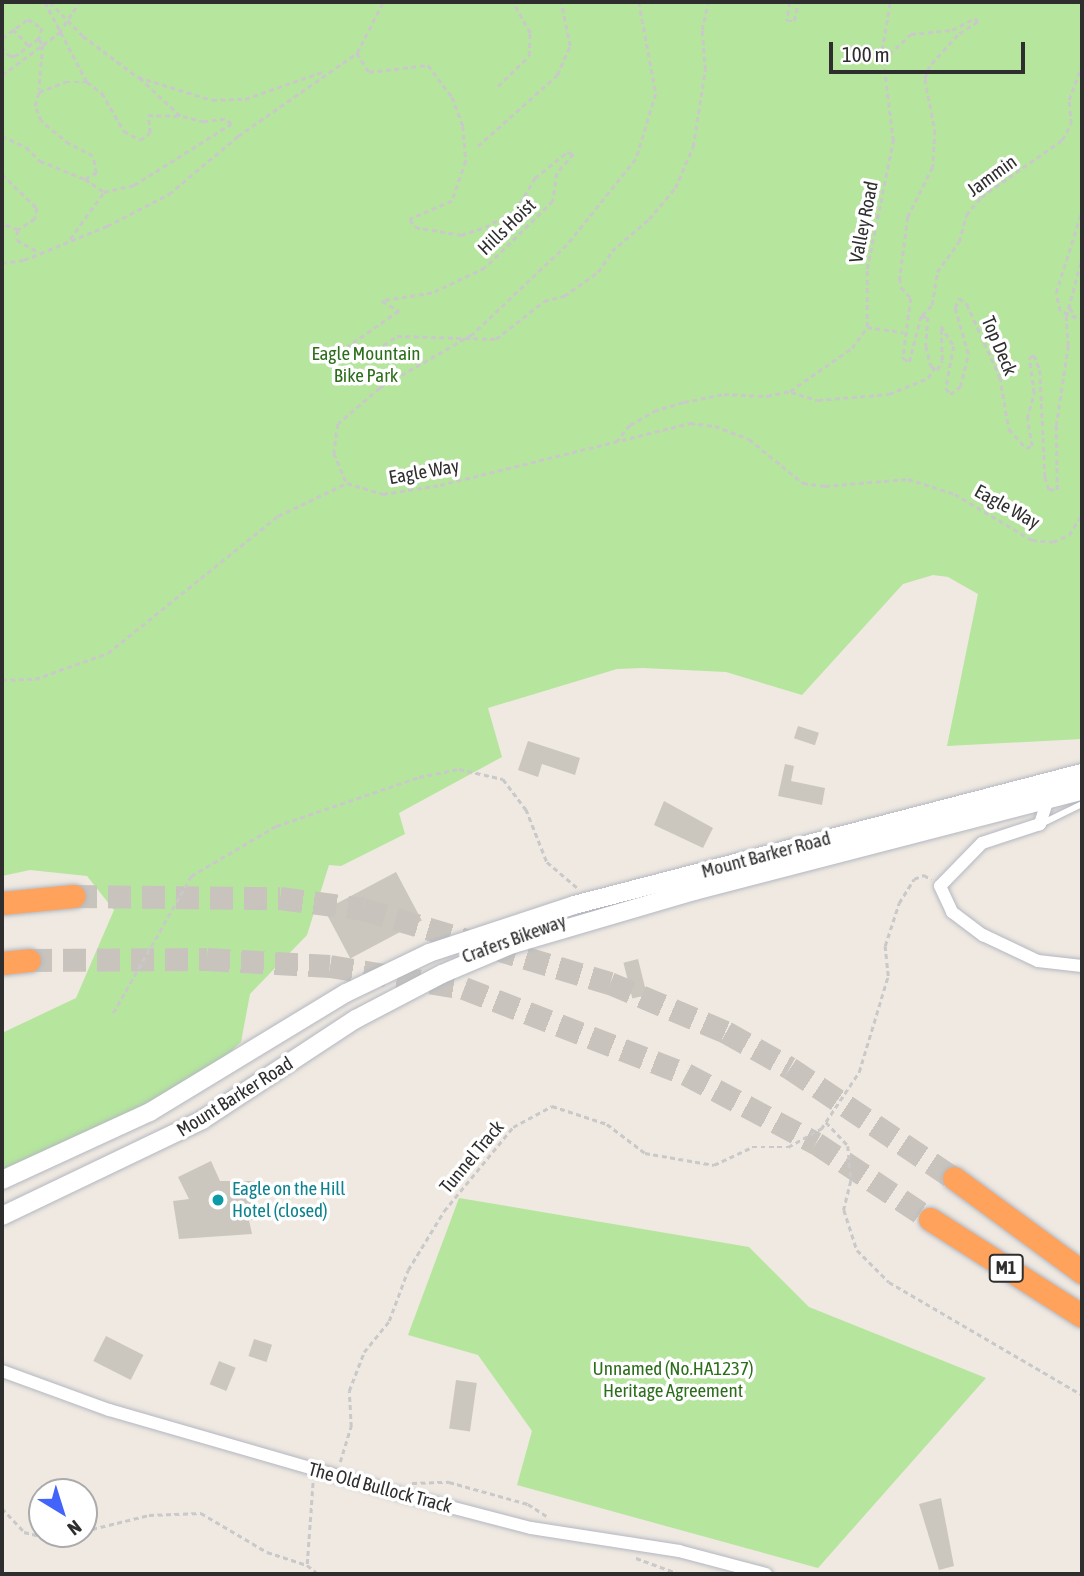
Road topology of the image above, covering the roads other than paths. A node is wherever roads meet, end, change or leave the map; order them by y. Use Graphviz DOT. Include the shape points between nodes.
graph roads {
  1 [pos="1082,774"];
  2 [pos="1049,790"];
  3 [pos="1082,790"];
  4 [pos="1082,804"];
  5 [pos="1040,824"];
  6 [pos="74,896"];
  7 [pos="2,903"];
  8 [pos="453,945"];
  9 [pos="29,960"];
  10 [pos="2,963"];
  11 [pos="462,965"];
  12 [pos="1082,967"];
  13 [pos="98,1137"];
  14 [pos="112,1166"];
  15 [pos="954,1178"];
  16 [pos="2,1180"];
  17 [pos="2,1216"];
  18 [pos="930,1219"];
  19 [pos="1082,1272"];
  20 [pos="1082,1316"];
  21 [pos="2,1371"];
  22 [pos="766,1574"];
  1 -- 2 [label="main road, Mount Barker Road"];
  2 -- 3 [label="main road, Mount Barker Road"];
  2 -- 5 [label="street"];
  2 -- 8 [label="main road, Mount Barker Road" via="594,900"];
  2 -- 11 [label="main road, Mount Barker Road" via="568,926"];
  4 -- 5 [label="lane"];
  5 -- 12 [label="street" via="982,843 940,886 952,912 983,935 1038,961"];
  6 -- 7 [label="highway"];
  8 -- 11 [label="main road"];
  8 -- 13 [label="main road, Mount Barker Road" via="346,993 191,1089"];
  9 -- 10 [label="highway"];
  11 -- 14 [label="main road, Mount Barker Road" via="356,1019 202,1120"];
  13 -- 14 [label="main road"];
  13 -- 16 [label="main road, Mount Barker Road"];
  14 -- 17 [label="main road, Mount Barker Road"];
  15 -- 19 [label="highway, M1"];
  18 -- 20 [label="highway, M1"];
  21 -- 22 [label="street, The Old Bullock Track" via="109,1410 335,1476 531,1528 679,1551"];
}
